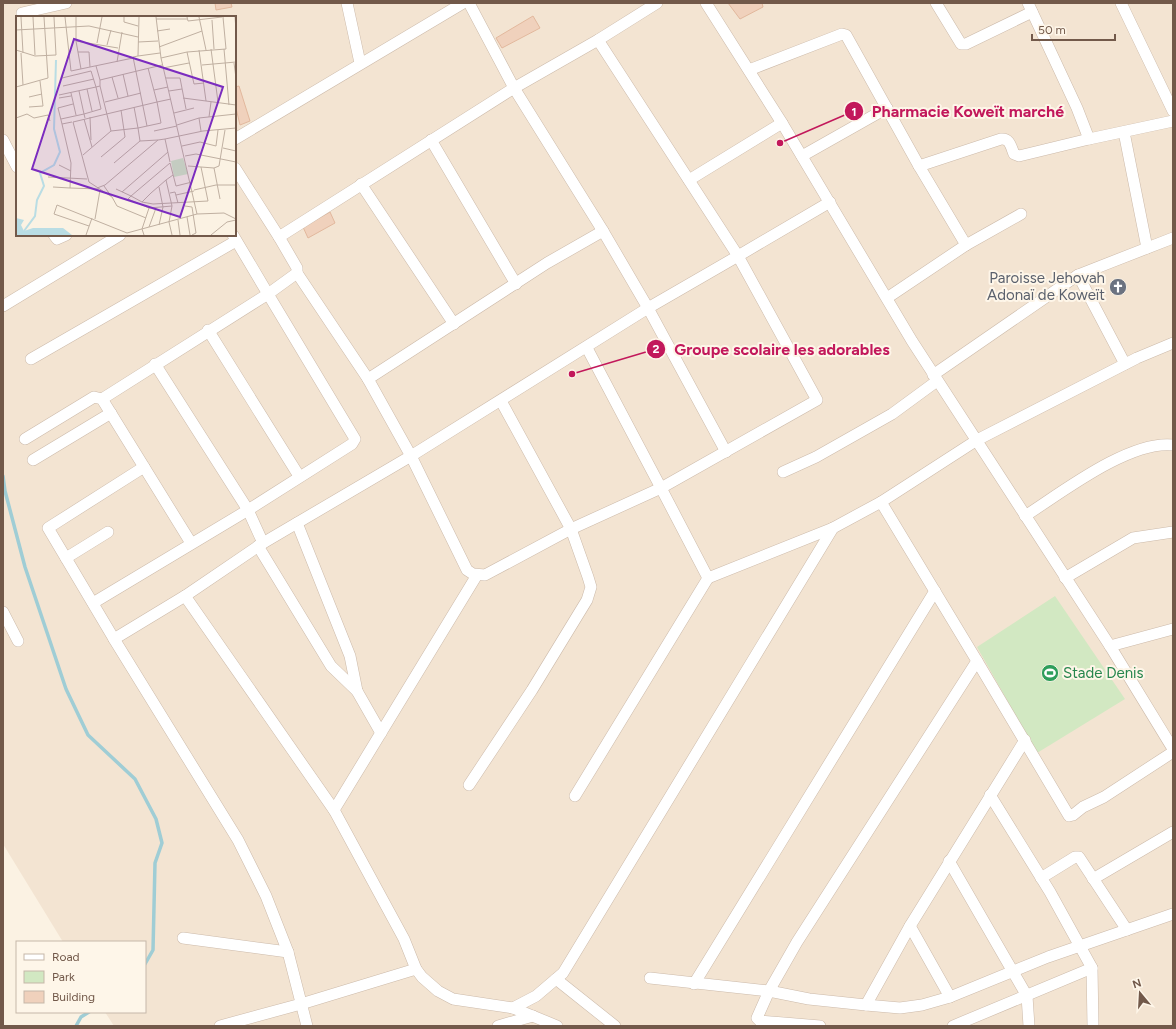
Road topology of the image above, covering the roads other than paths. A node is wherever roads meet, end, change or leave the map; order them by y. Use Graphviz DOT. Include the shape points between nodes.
graph roads {
  1 [pos="66,3"];
  2 [pos="347,3"];
  3 [pos="463,3"];
  4 [pos="469,3"];
  5 [pos="657,3"];
  6 [pos="706,3"];
  7 [pos="936,3"];
  8 [pos="1121,3"];
  9 [pos="1030,8"];
  10 [pos="22,11"];
  11 [pos="598,40"];
  12 [pos="360,63"];
  13 [pos="749,70"];
  14 [pos="514,88"];
  15 [pos="887,108"];
  16 [pos="1173,111"];
  17 [pos="1173,121"];
  18 [pos="782,123"];
  19 [pos="1124,132"];
  20 [pos="236,138"];
  21 [pos="1089,139"];
  22 [pos="3,140"];
  23 [pos="431,140"];
  24 [pos="802,156"];
  25 [pos="16,165"];
  26 [pos="919,166"];
  27 [pos="236,170"];
  28 [pos="689,180"];
  29 [pos="361,184"];
  30 [pos="830,202"];
  31 [pos="1021,214"];
  32 [pos="603,231"];
  33 [pos="55,236"];
  34 [pos="64,236"];
  35 [pos="118,236"];
  36 [pos="279,237"];
  37 [pos="235,238"];
  38 [pos="1173,238"];
  39 [pos="966,245"];
  40 [pos="1148,248"];
  41 [pos="738,256"];
  42 [pos="297,273"];
  43 [pos="1078,276"];
  44 [pos="516,284"];
  45 [pos="268,294"];
  46 [pos="887,298"];
  47 [pos="3,306"];
  48 [pos="648,308"];
  49 [pos="454,324"];
  50 [pos="208,330"];
  51 [pos="1173,343"];
  52 [pos="587,348"];
  53 [pos="31,359"];
  54 [pos="156,364"];
  55 [pos="1125,364"];
  56 [pos="935,378"];
  57 [pos="368,379"];
  58 [pos="102,398"];
  59 [pos="501,401"];
  60 [pos="111,413"];
  61 [pos="25,440"];
  62 [pos="977,440"];
  63 [pos="1173,445"];
  64 [pos="726,452"];
  65 [pos="411,456"];
  66 [pos="33,460"];
  67 [pos="144,467"];
  68 [pos="783,472"];
  69 [pos="299,476"];
  70 [pos="661,488"];
  71 [pos="880,502"];
  72 [pos="248,510"];
  73 [pos="1024,516"];
  74 [pos="297,523"];
  75 [pos="833,528"];
  76 [pos="570,529"];
  77 [pos="108,532"];
  78 [pos="1173,532"];
  79 [pos="191,544"];
  80 [pos="260,545"];
  81 [pos="66,558"];
  82 [pos="477,575"];
  83 [pos="708,578"];
  84 [pos="1065,578"];
  85 [pos="935,591"];
  86 [pos="186,596"];
  87 [pos="93,603"];
  88 [pos="3,612"];
  89 [pos="1173,629"];
  90 [pos="114,639"];
  91 [pos="18,641"];
  92 [pos="1110,646"];
  93 [pos="977,661"];
  94 [pos="357,691"];
  95 [pos="381,733"];
  96 [pos="1025,740"];
  97 [pos="1173,749"];
  98 [pos="1173,752"];
  99 [pos="469,785"];
  100 [pos="990,795"];
  101 [pos="575,796"];
  102 [pos="334,810"];
  103 [pos="1173,832"];
  104 [pos="950,861"];
  105 [pos="1041,878"];
  106 [pos="1093,879"];
  107 [pos="1173,914"];
  108 [pos="910,926"];
  109 [pos="1127,930"];
  110 [pos="183,938"];
  111 [pos="1081,946"];
  112 [pos="288,952"];
  113 [pos="1092,968"];
  114 [pos="416,969"];
  115 [pos="1012,972"];
  116 [pos="650,978"];
  117 [pos="556,979"];
  118 [pos="694,984"];
  119 [pos="769,991"];
  120 [pos="1027,996"];
  121 [pos="950,997"];
  122 [pos="301,1004"];
  123 [pos="866,1005"];
  124 [pos="513,1008"];
  125 [pos="536,1020"];
  126 [pos="980,1021"];
  127 [pos="220,1026"];
  128 [pos="307,1026"];
  129 [pos="498,1026"];
  130 [pos="557,1026"];
  131 [pos="615,1026"];
  132 [pos="820,1026"];
  133 [pos="953,1026"];
  134 [pos="1029,1026"];
  135 [pos="1094,1026"];
  1 -- 10 [label="street"];
  2 -- 12 [label="street"];
  3 -- 12 [label="street"];
  4 -- 14 [label="street"];
  5 -- 11 [label="street"];
  6 -- 13 [label="street"];
  7 -- 9 [label="street" via="961,44 966,44"];
  8 -- 16 [label="street"];
  9 -- 21 [label="street"];
  11 -- 14 [label="street"];
  11 -- 28 [label="street"];
  12 -- 20 [label="street"];
  13 -- 15 [label="street" via="842,34 846,35"];
  13 -- 18 [label="street"];
  14 -- 23 [label="street"];
  14 -- 32 [label="street"];
  15 -- 24 [label="street"];
  15 -- 26 [label="street"];
  17 -- 19 [label="street"];
  18 -- 24 [label="street"];
  18 -- 28 [label="street"];
  19 -- 21 [label="street"];
  19 -- 40 [label="street"];
  21 -- 26 [label="street" via="1019,156 1014,154 1005,138"];
  22 -- 25 [label="street"];
  23 -- 29 [label="street"];
  23 -- 44 [label="street"];
  24 -- 30 [label="street"];
  26 -- 39 [label="street"];
  27 -- 36 [label="street"];
  28 -- 41 [label="street"];
  29 -- 36 [label="street"];
  29 -- 49 [label="street"];
  30 -- 41 [label="street"];
  30 -- 46 [label="street"];
  31 -- 39 [label="street"];
  32 -- 44 [label="street"];
  32 -- 48 [label="street"];
  33 -- 34 [label="street" via="57,239"];
  35 -- 47 [label="street"];
  36 -- 42 [label="street" via="297,268"];
  37 -- 45 [label="street"];
  37 -- 53 [label="street"];
  38 -- 40 [label="street"];
  39 -- 46 [label="street"];
  40 -- 43 [label="street"];
  41 -- 48 [label="street"];
  41 -- 64 [label="street" via="817,400"];
  42 -- 45 [label="street"];
  42 -- 57 [label="street"];
  43 -- 55 [label="street"];
  43 -- 56 [label="street"];
  44 -- 49 [label="street"];
  45 -- 50 [label="street"];
  45 -- 69 [label="street" via="355,439 352,444"];
  46 -- 56 [label="street"];
  48 -- 52 [label="street"];
  48 -- 64 [label="street"];
  49 -- 57 [label="street"];
  50 -- 54 [label="street"];
  50 -- 69 [label="street"];
  51 -- 55 [label="street"];
  52 -- 59 [label="street"];
  52 -- 70 [label="street"];
  54 -- 58 [label="street"];
  54 -- 72 [label="street"];
  55 -- 62 [label="street"];
  56 -- 62 [label="street"];
  56 -- 68 [label="street" via="892,414 816,457"];
  57 -- 65 [label="street"];
  58 -- 60 [label="street"];
  58 -- 61 [label="street" via="94,397"];
  59 -- 65 [label="street"];
  59 -- 76 [label="street"];
  60 -- 66 [label="street"];
  60 -- 67 [label="street"];
  62 -- 71 [label="street"];
  62 -- 73 [label="street"];
  63 -- 73 [label="street" via="1143,448 1118,458"];
  64 -- 70 [label="street"];
  65 -- 74 [label="street"];
  65 -- 82 [label="street" via="467,570"];
  67 -- 79 [label="street"];
  67 -- 81 [label="street" via="48,528"];
  69 -- 72 [label="street"];
  70 -- 76 [label="street"];
  70 -- 83 [label="street"];
  71 -- 75 [label="street"];
  71 -- 85 [label="street"];
  72 -- 79 [label="street"];
  72 -- 80 [label="street"];
  73 -- 84 [label="street"];
  74 -- 80 [label="street"];
  74 -- 94 [label="street" via="350,656"];
  75 -- 83 [label="street"];
  75 -- 117 [label="street" via="563,973"];
  76 -- 82 [label="street" via="485,575"];
  76 -- 99 [label="street" via="590,582 587,600 532,690"];
  77 -- 81 [label="street"];
  78 -- 84 [label="street" via="1133,538"];
  79 -- 87 [label="street"];
  80 -- 86 [label="street"];
  80 -- 94 [label="street" via="331,666"];
  81 -- 87 [label="street"];
  82 -- 95 [label="street"];
  83 -- 101 [label="street"];
  84 -- 92 [label="street"];
  85 -- 93 [label="street"];
  85 -- 118 [label="street"];
  86 -- 90 [label="street"];
  86 -- 102 [label="street"];
  87 -- 90 [label="street"];
  88 -- 91 [label="street"];
  89 -- 92 [label="street"];
  90 -- 112 [label="street" via="238,840 266,896"];
  92 -- 97 [label="street"];
  93 -- 96 [label="street"];
  93 -- 119 [label="street" via="797,942"];
  94 -- 95 [label="street"];
  95 -- 102 [label="street"];
  96 -- 98 [label="street" via="1069,816 1104,797"];
  96 -- 100 [label="street"];
  100 -- 104 [label="street"];
  100 -- 105 [label="street"];
  102 -- 114 [label="street" via="404,939"];
  103 -- 106 [label="street"];
  104 -- 108 [label="street"];
  104 -- 115 [label="street"];
  105 -- 106 [label="street" via="1077,857"];
  105 -- 111 [label="street"];
  106 -- 109 [label="street"];
  107 -- 109 [label="street"];
  108 -- 121 [label="street"];
  108 -- 123 [label="street"];
  109 -- 111 [label="street"];
  110 -- 112 [label="street"];
  111 -- 113 [label="street"];
  111 -- 115 [label="street"];
  112 -- 122 [label="street"];
  113 -- 120 [label="street"];
  113 -- 135 [label="street"];
  114 -- 122 [label="street"];
  114 -- 124 [label="street" via="438,991 453,999"];
  115 -- 120 [label="street"];
  115 -- 121 [label="street"];
  116 -- 118 [label="street"];
  117 -- 124 [label="street" via="536,996"];
  117 -- 131 [label="street"];
  118 -- 119 [label="street"];
  119 -- 123 [label="street" via="809,999"];
  119 -- 132 [label="street" via="757,1020"];
  120 -- 126 [label="street"];
  120 -- 134 [label="street"];
  121 -- 123 [label="street" via="900,1008"];
  122 -- 127 [label="street"];
  122 -- 128 [label="street"];
  124 -- 125 [label="street"];
  125 -- 129 [label="street"];
  125 -- 130 [label="street"];
  126 -- 133 [label="street"];
}
